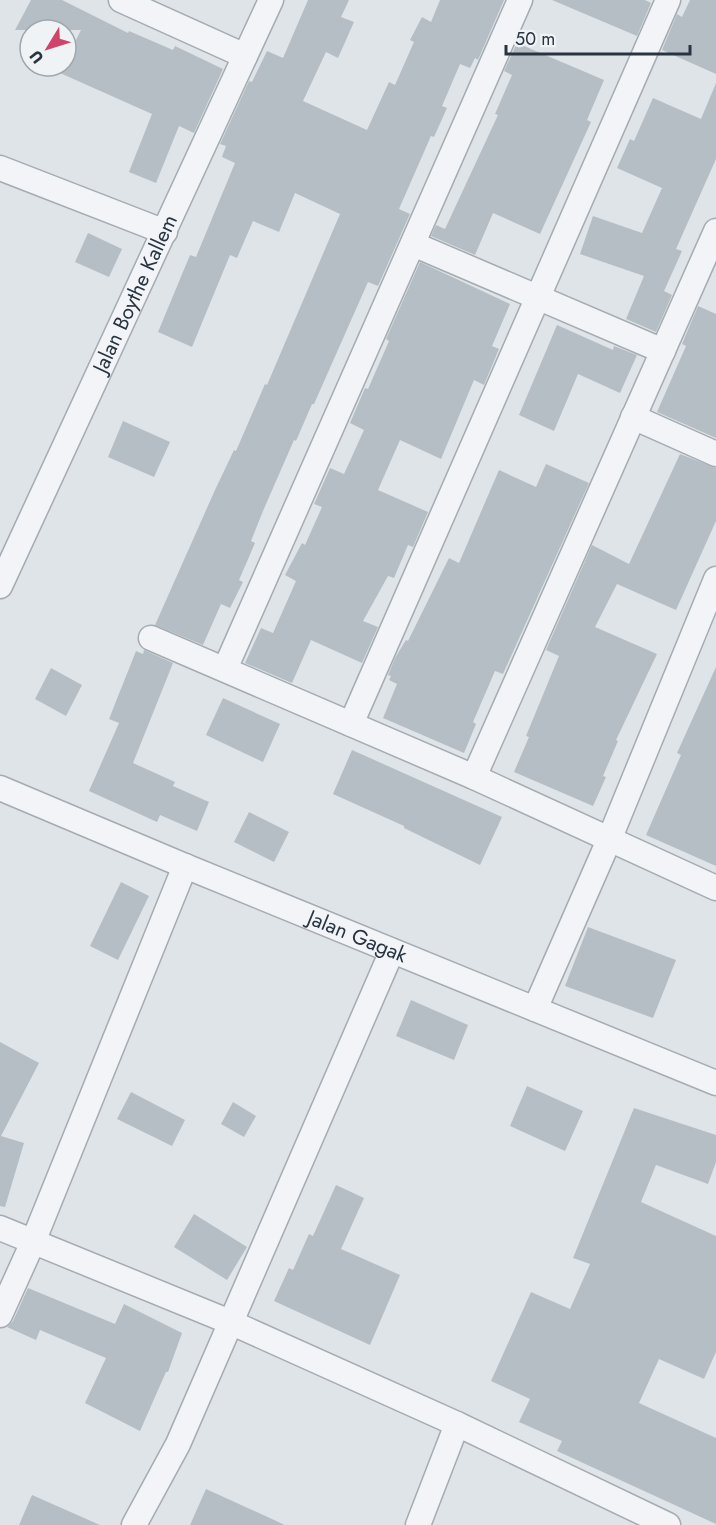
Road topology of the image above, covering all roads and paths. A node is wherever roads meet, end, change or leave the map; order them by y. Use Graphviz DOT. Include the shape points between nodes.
graph roads {
  1 [pos="121,0"];
  2 [pos="271,0"];
  3 [pos="520,0"];
  4 [pos="668,0"];
  5 [pos="245,56"];
  6 [pos="0,168"];
  7 [pos="716,231"];
  8 [pos="165,232"];
  9 [pos="413,244"];
  10 [pos="537,298"];
  11 [pos="663,351"];
  12 [pos="633,417"];
  13 [pos="716,454"];
  14 [pos="716,579"];
  15 [pos="0,586"];
  16 [pos="151,638"];
  17 [pos="225,669"];
  18 [pos="351,724"];
  19 [pos="474,777"];
  20 [pos="0,788"];
  21 [pos="609,840"];
  22 [pos="185,866"];
  23 [pos="716,888"];
  24 [pos="392,951"];
  25 [pos="535,1009"];
  26 [pos="716,1083"];
  27 [pos="0,1228"];
  28 [pos="33,1242"];
  29 [pos="0,1315"];
  30 [pos="230,1322"];
  31 [pos="457,1424"];
  32 [pos="134,1525"];
  33 [pos="418,1525"];
  34 [pos="668,1525"];
  1 -- 5 [label="street"];
  2 -- 5 [label="street, Jalan Boythe Kallem"];
  3 -- 9 [label="street"];
  4 -- 10 [label="street"];
  5 -- 8 [label="street, Jalan Boythe Kallem"];
  6 -- 8 [label="street"];
  7 -- 11 [label="street"];
  8 -- 15 [label="street, Jalan Boythe Kallem"];
  9 -- 10 [label="street"];
  9 -- 17 [label="street"];
  10 -- 11 [label="street"];
  10 -- 18 [label="street"];
  11 -- 12 [label="street"];
  12 -- 13 [label="street"];
  12 -- 19 [label="street"];
  14 -- 21 [label="street"];
  16 -- 17 [label="street"];
  17 -- 18 [label="street"];
  18 -- 19 [label="street"];
  19 -- 21 [label="street"];
  20 -- 22 [label="street, Jalan Gagak"];
  21 -- 23 [label="street"];
  21 -- 25 [label="street"];
  22 -- 24 [label="street, Jalan Gagak"];
  22 -- 28 [label="street"];
  24 -- 25 [label="street, Jalan Gagak"];
  24 -- 30 [label="street"];
  25 -- 26 [label="street, Jalan Gagak"];
  27 -- 28 [label="street"];
  28 -- 29 [label="street"];
  28 -- 30 [label="street"];
  30 -- 31 [label="street"];
  30 -- 32 [label="street" via="178,1444"];
  31 -- 33 [label="street"];
  31 -- 34 [label="street"];
}
